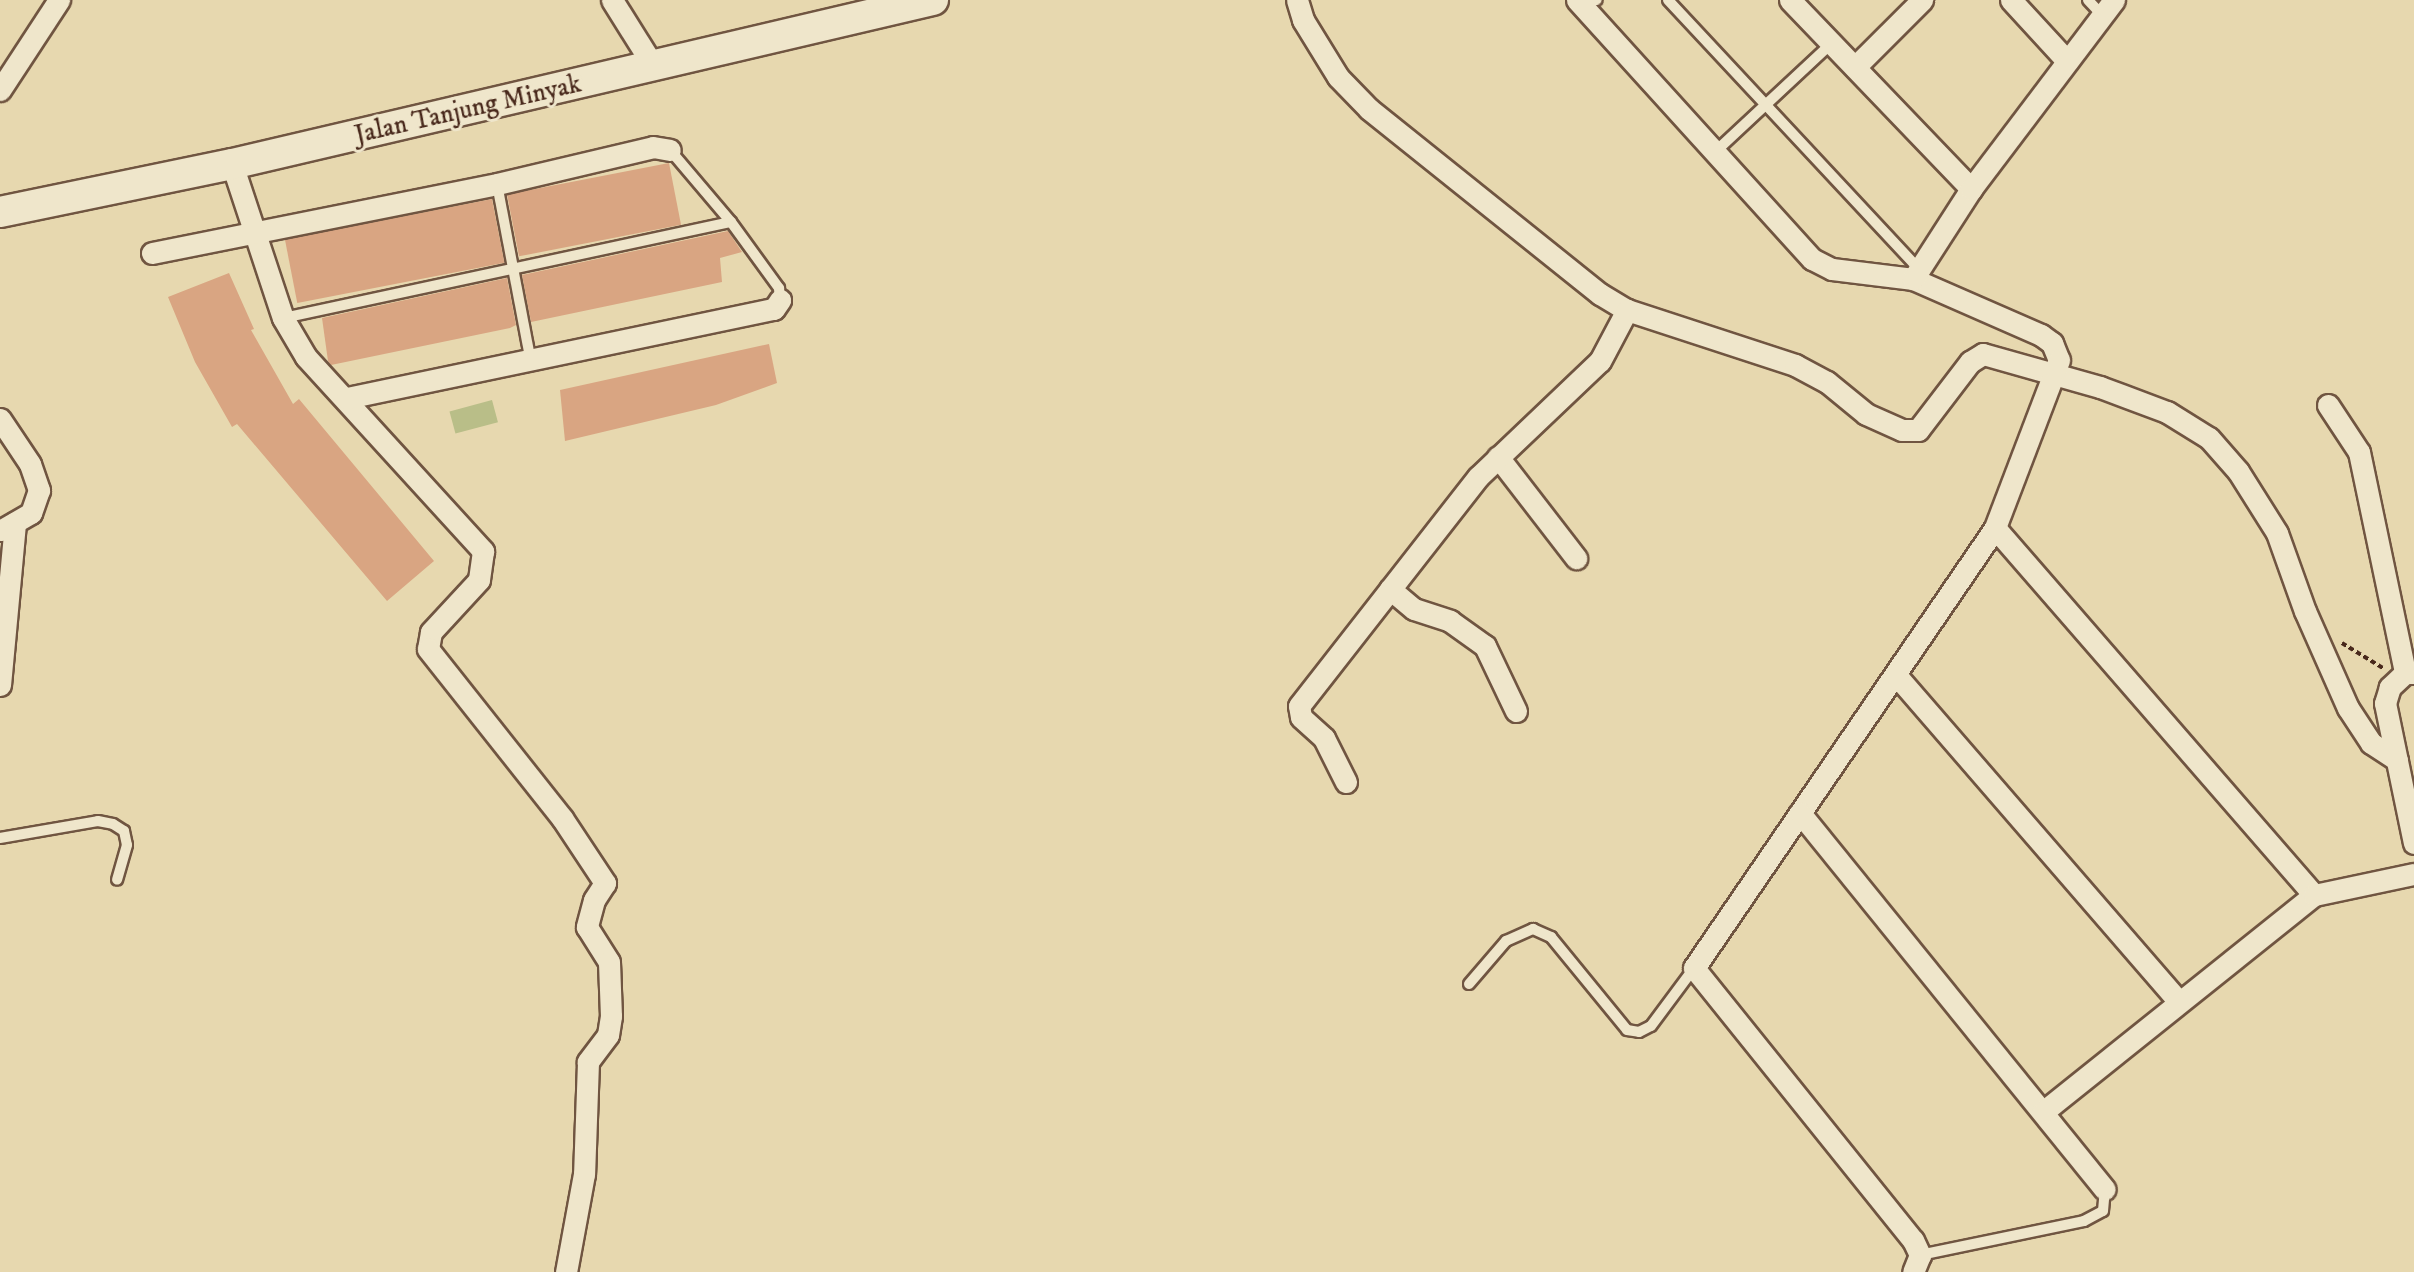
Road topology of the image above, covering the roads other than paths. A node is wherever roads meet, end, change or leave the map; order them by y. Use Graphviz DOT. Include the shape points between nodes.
graph roads {
  1 [pos="59,0"];
  2 [pos="612,0"];
  3 [pos="933,0"];
  4 [pos="1297,0"];
  5 [pos="1668,0"];
  6 [pos="1790,0"];
  7 [pos="1922,0"];
  8 [pos="2011,0"];
  9 [pos="1584,1"];
  10 [pos="2102,5"];
  11 [pos="1832,44"];
  12 [pos="2067,61"];
  13 [pos="654,66"];
  14 [pos="1855,66"];
  15 [pos="0,90"];
  16 [pos="1763,107"];
  17 [pos="670,150"];
  18 [pos="1715,152"];
  19 [pos="232,164"];
  20 [pos="497,184"];
  21 [pos="1971,189"];
  22 [pos="0,212"];
  23 [pos="731,222"];
  24 [pos="254,233"];
  25 [pos="152,253"];
  26 [pos="513,270"];
  27 [pos="1916,274"];
  28 [pos="780,300"];
  29 [pos="1626,310"];
  30 [pos="283,318"];
  31 [pos="531,362"];
  32 [pos="2056,374"];
  33 [pos="347,398"];
  34 [pos="2328,405"];
  35 [pos="0,419"];
  36 [pos="1498,457"];
  37 [pos="7,527"];
  38 [pos="1995,528"];
  39 [pos="1576,558"];
  40 [pos="1390,589"];
  41 [pos="1896,675"];
  42 [pos="2406,675"];
  43 [pos="0,685"];
  44 [pos="1516,711"];
  45 [pos="2397,760"];
  46 [pos="1346,782"];
  47 [pos="1800,813"];
  48 [pos="0,838"];
  49 [pos="2414,843"];
  50 [pos="2414,874"];
  51 [pos="117,880"];
  52 [pos="2314,895"];
  53 [pos="1694,968"];
  54 [pos="1469,984"];
  55 [pos="2178,1001"];
  56 [pos="2043,1112"];
  57 [pos="2105,1189"];
  58 [pos="1917,1264"];
  59 [pos="566,1272"];
  1 -- 15 [label="street"];
  2 -- 13 [label="street"];
  3 -- 13 [label="main road, Jalan Tanjung Minyak"];
  4 -- 29 [label="street" via="1303,20 1338,77 1370,109"];
  5 -- 16 [label="lane"];
  6 -- 11 [label="street"];
  7 -- 14 [label="street"];
  8 -- 12 [label="street"];
  9 -- 18 [label="street"];
  10 -- 12 [label="street"];
  11 -- 14 [label="street"];
  11 -- 16 [label="lane"];
  12 -- 21 [label="street"];
  13 -- 19 [label="main road, Jalan Tanjung Minyak"];
  14 -- 21 [label="street"];
  16 -- 18 [label="lane"];
  16 -- 27 [label="lane"];
  17 -- 20 [label="street" via="653,147"];
  17 -- 23 [label="lane"];
  18 -- 27 [label="street" via="1812,259 1832,270"];
  19 -- 22 [label="main road, Jalan Tanjung Minyak"];
  19 -- 24 [label="street"];
  20 -- 24 [label="street"];
  20 -- 26 [label="lane"];
  21 -- 27 [label="street"];
  23 -- 26 [label="lane"];
  23 -- 28 [label="lane" via="779,288"];
  24 -- 25 [label="street"];
  24 -- 30 [label="street"];
  26 -- 30 [label="lane"];
  26 -- 31 [label="lane"];
  27 -- 32 [label="street" via="2041,335 2052,343 2059,360"];
  28 -- 31 [label="street" via="774,309"];
  29 -- 32 [label="street" via="1795,365 1827,382 1867,414 1902,430 1918,430 1970,362 1983,354"];
  29 -- 36 [label="street" via="1600,362"];
  30 -- 33 [label="street" via="306,357"];
  31 -- 33 [label="street"];
  32 -- 38 [label="street"];
  32 -- 45 [label="street" via="2167,412 2209,438 2238,471 2277,533 2348,708 2371,743"];
  33 -- 59 [label="street" via="483,551 479,580 431,632 428,649 562,818 605,883 594,900 587,927 609,962 611,1016 608,1035 588,1062 584,1174"];
  34 -- 42 [label="street" via="2358,452"];
  35 -- 37 [label="street" via="30,464 39,490 31,513"];
  36 -- 39 [label="street"];
  36 -- 40 [label="street" via="1440,522"];
  37 -- 43 [label="street"];
  38 -- 41 [label="street"];
  38 -- 52 [label="street"];
  40 -- 44 [label="street" via="1414,609 1450,621 1485,646"];
  40 -- 46 [label="street" via="1299,706 1301,717 1324,738"];
  41 -- 47 [label="street"];
  41 -- 55 [label="street"];
  42 -- 45 [label="street" via="2390,687 2385,703"];
  45 -- 49 [label="street"];
  47 -- 53 [label="street"];
  47 -- 56 [label="street"];
  48 -- 51 [label="lane" via="98,821 113,824 124,831 127,845"];
  50 -- 52 [label="street"];
  52 -- 55 [label="street"];
  53 -- 54 [label="lane" via="1650,1026 1639,1032 1627,1030 1551,937 1533,929 1506,941"];
  53 -- 58 [label="street" via="1913,1240"];
  55 -- 56 [label="street"];
  56 -- 57 [label="street"];
  57 -- 58 [label="lane" via="2102,1211 2084,1221"];
}
